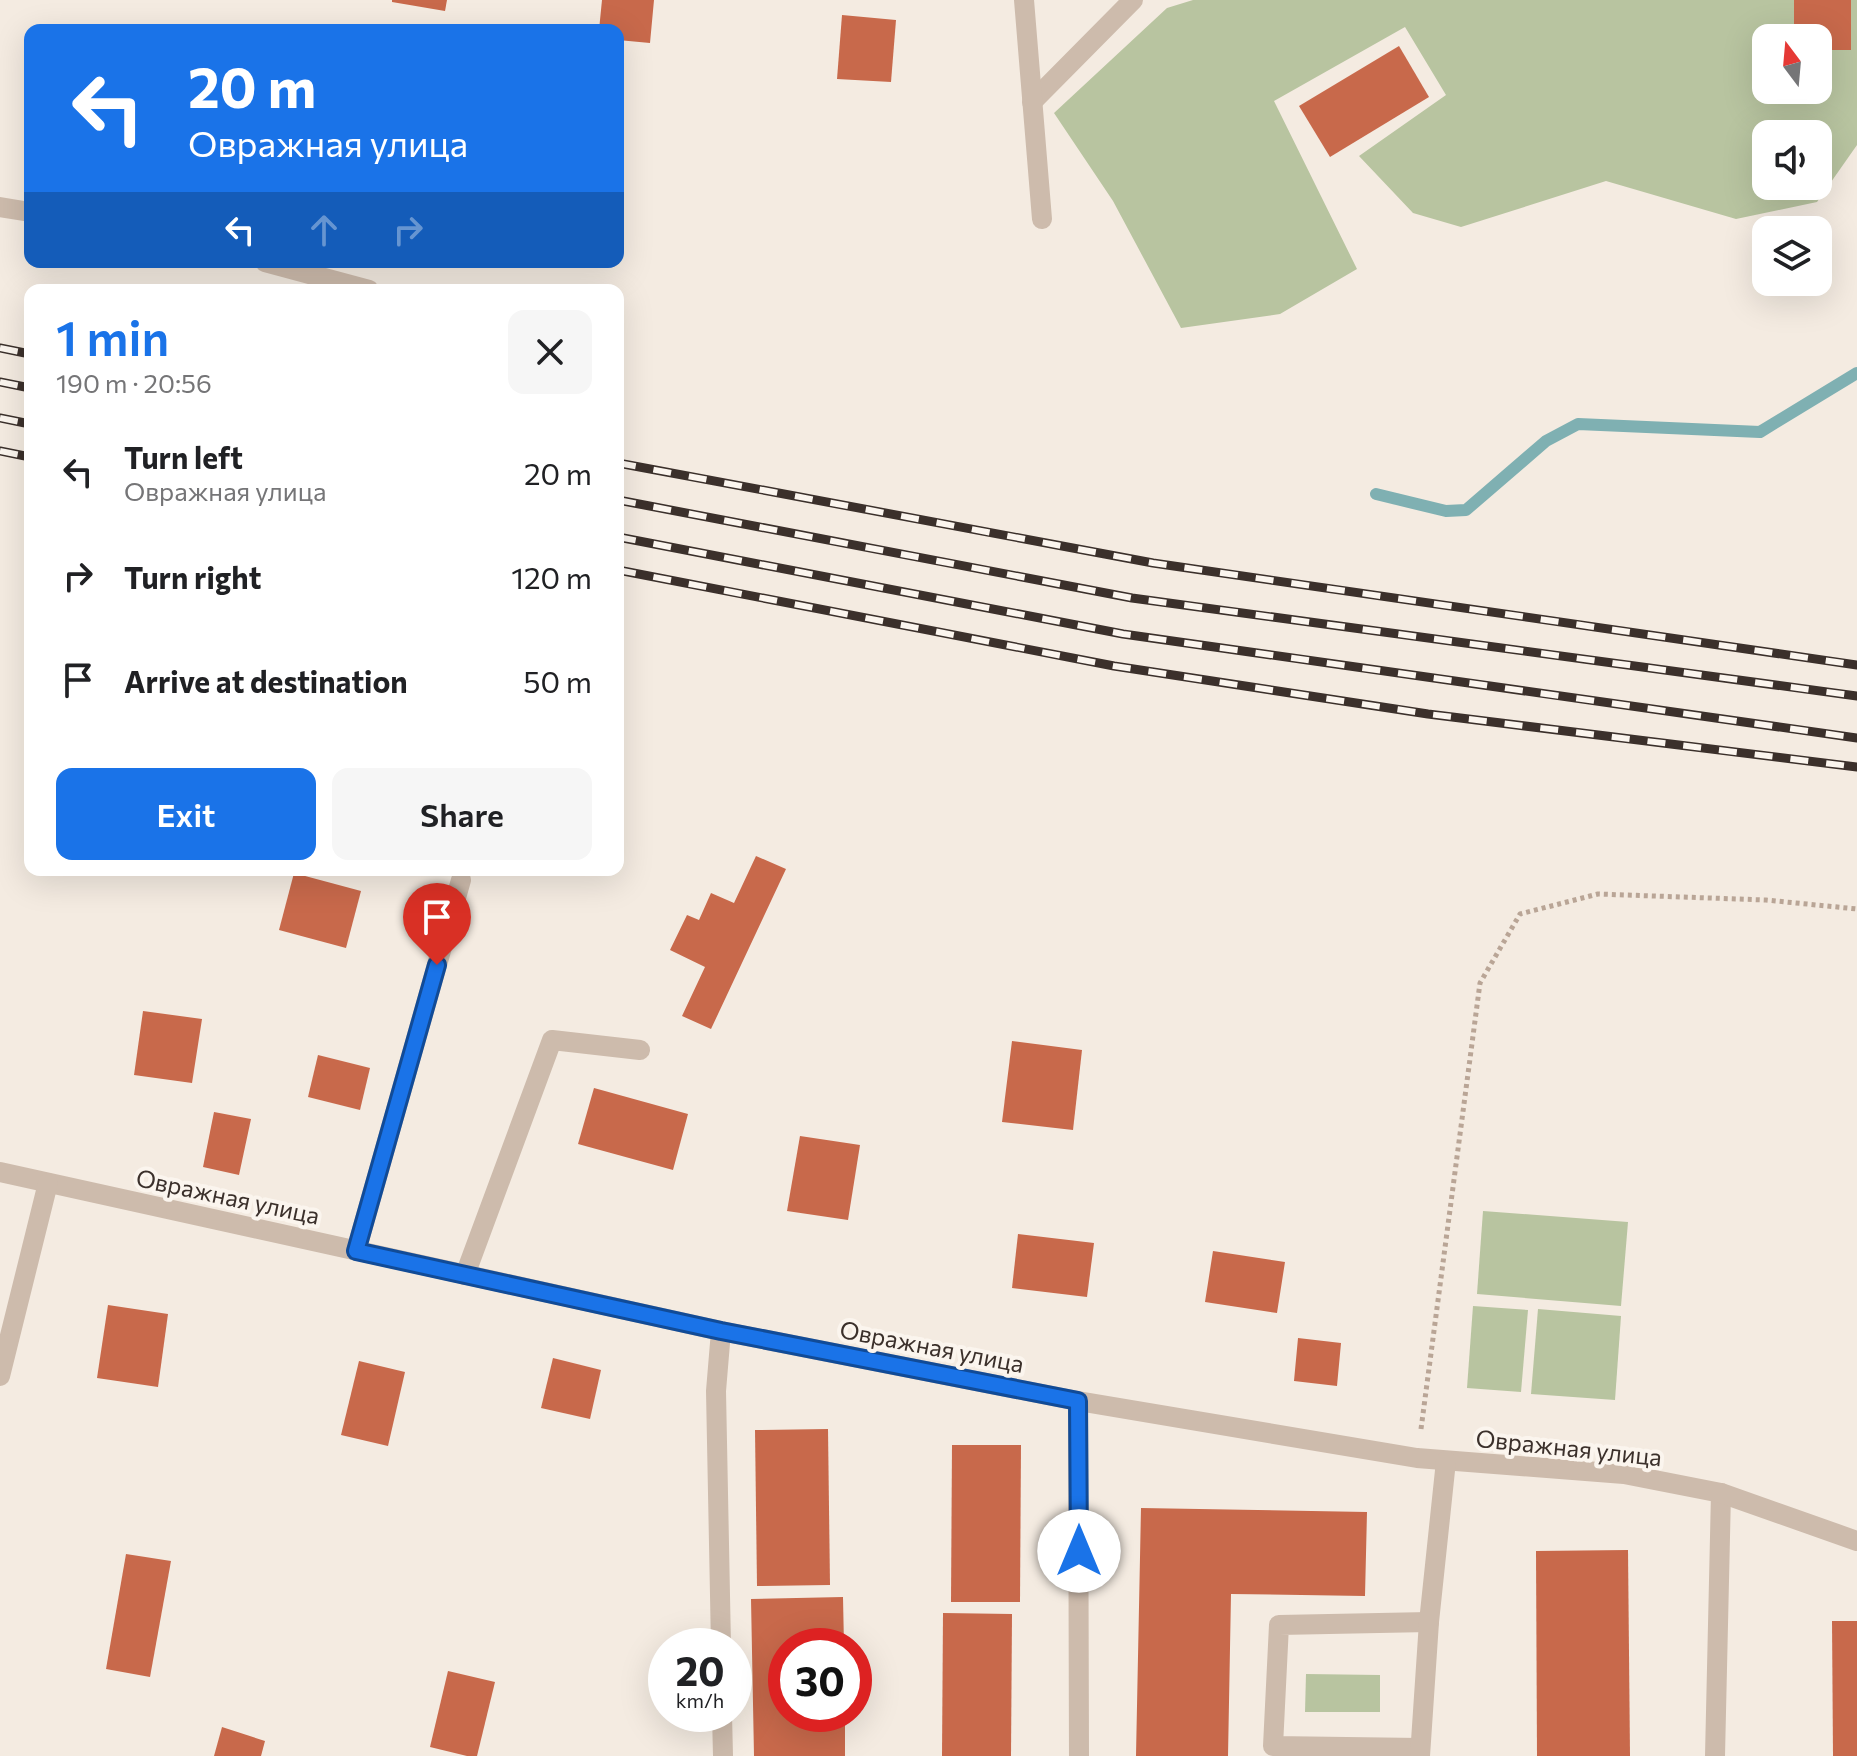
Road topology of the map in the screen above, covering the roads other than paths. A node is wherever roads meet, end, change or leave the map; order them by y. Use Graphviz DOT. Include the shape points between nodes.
graph roads {
  1 [pos="1024,0"];
  2 [pos="1133,0"];
  3 [pos="1032,102"];
  4 [pos="0,207"];
  5 [pos="24,211"];
  6 [pos="1042,219"];
  7 [pos="287,268"];
  8 [pos="347,284"];
  9 [pos="461,880"];
  10 [pos="640,1050"];
  11 [pos="0,1172"];
  12 [pos="48,1183"];
  13 [pos="356,1251"];
  14 [pos="465,1275"];
  15 [pos="721,1331"];
  16 [pos="0,1376"];
  17 [pos="1078,1401"];
  18 [pos="1446,1461"];
  19 [pos="1721,1493"];
  20 [pos="1857,1541"];
  21 [pos="1429,1622"];
  22 [pos="721,1628"];
  23 [pos="722,1732"];
  24 [pos="1420,1752"];
  25 [pos="723,1756"];
  26 [pos="1079,1756"];
  27 [pos="1715,1756"];
  1 -- 3 [label="street"];
  2 -- 3 [label="street"];
  3 -- 6 [label="street"];
  4 -- 5 [label="street"];
  7 -- 8 [label="street"];
  9 -- 13 [label="street"];
  10 -- 14 [label="street" via="552,1040"];
  11 -- 12 [label="street, Овражная улица"];
  12 -- 13 [label="street, Овражная улица"];
  12 -- 16 [label="street"];
  13 -- 14 [label="street, Овражная улица"];
  14 -- 15 [label="street, Овражная улица"];
  15 -- 17 [label="street, Овражная улица"];
  15 -- 22 [label="street" via="716,1391"];
  17 -- 18 [label="street, Овражная улица"];
  17 -- 26 [label="street"];
  18 -- 19 [label="street, Овражная улица" via="1624,1474"];
  18 -- 21 [label="street"];
  19 -- 20 [label="street, Овражная улица"];
  19 -- 27 [label="street"];
  21 -- 24 [label="street"];
  21 -- 24 [label="street" via="1279,1625 1273,1746"];
  23 -- 25 [label="street"];
}
